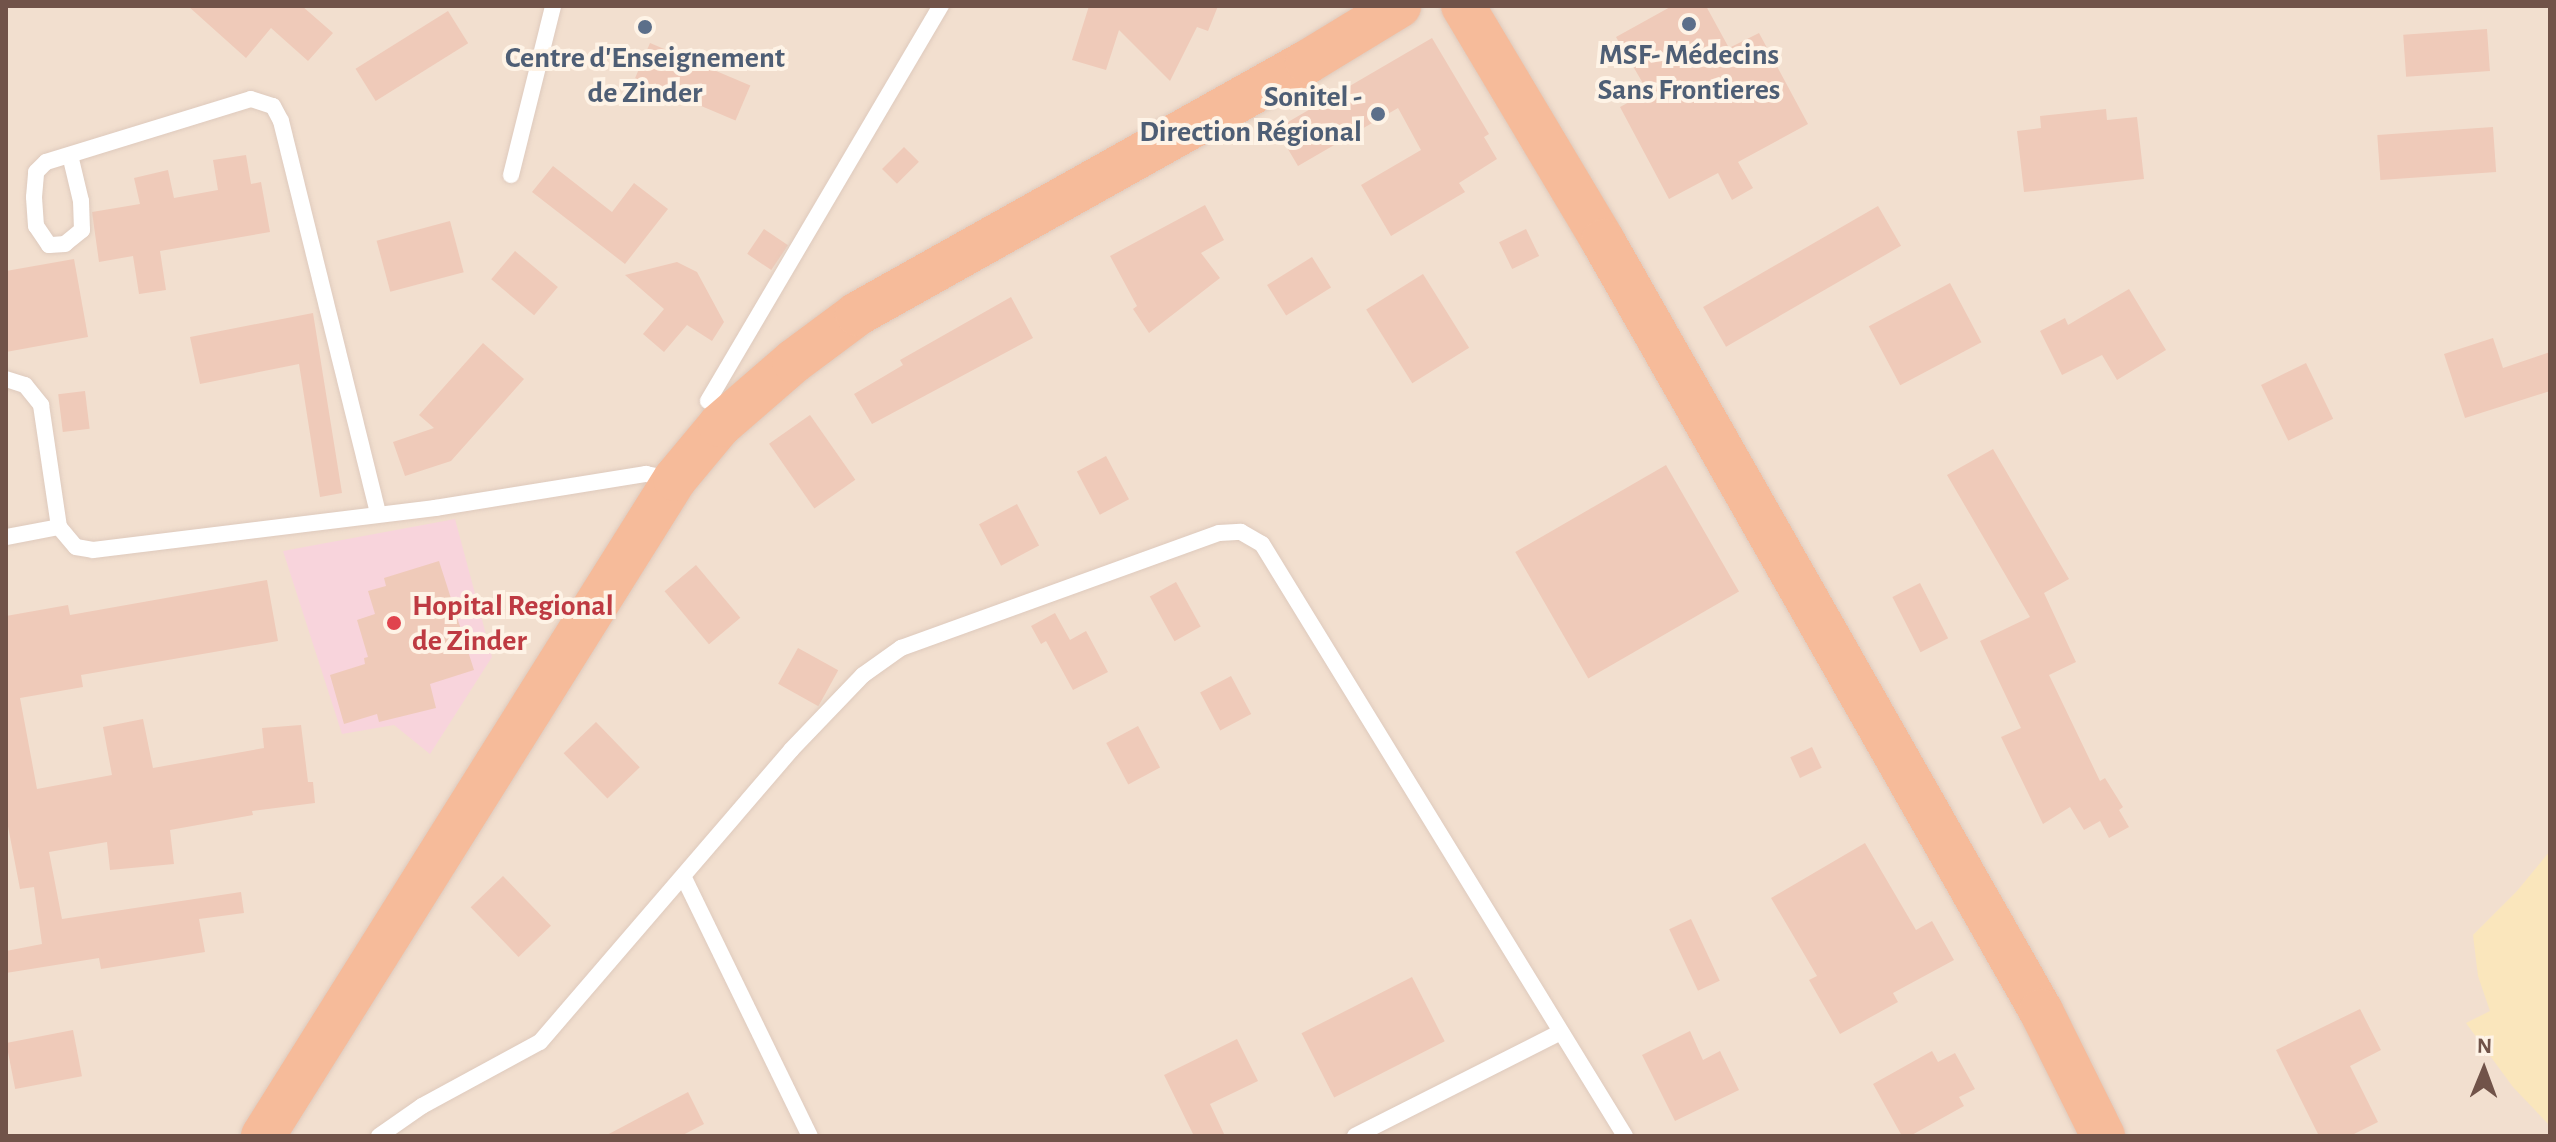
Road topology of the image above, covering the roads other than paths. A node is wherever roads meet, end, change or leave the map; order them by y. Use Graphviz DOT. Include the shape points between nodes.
graph roads {
  1 [pos="553,6"];
  2 [pos="941,6"];
  3 [pos="1358,6"];
  4 [pos="1399,6"];
  5 [pos="1463,6"];
  6 [pos="1495,6"];
  7 [pos="70,155"];
  8 [pos="511,175"];
  9 [pos="6,379"];
  10 [pos="708,401"];
  11 [pos="661,477"];
  12 [pos="378,514"];
  13 [pos="59,527"];
  14 [pos="6,537"];
  15 [pos="1950,831"];
  16 [pos="684,878"];
  17 [pos="1559,1033"];
  18 [pos="232,1136"];
  19 [pos="263,1136"];
  20 [pos="379,1136"];
  21 [pos="810,1136"];
  22 [pos="1355,1136"];
  23 [pos="1625,1136"];
  24 [pos="2103,1136"];
  25 [pos="2134,1136"];
  1 -- 8 [label="lane"];
  2 -- 10 [label="lane"];
  3 -- 10 [label="highway" via="847,287 779,334"];
  4 -- 11 [label="highway" via="857,314 794,361"];
  5 -- 15 [label="highway"];
  6 -- 15 [label="highway" via="1631,238"];
  7 -- 7 [label="lane" via="46,162 36,172 36,226 49,245 65,244 82,230"];
  7 -- 12 [label="lane" via="251,99 273,106 281,121"];
  9 -- 13 [label="lane" via="25,385 41,405"];
  10 -- 11 [label="highway"];
  11 -- 12 [label="lane"];
  11 -- 18 [label="highway"];
  11 -- 19 [label="highway"];
  12 -- 13 [label="lane" via="93,550 76,547"];
  13 -- 14 [label="lane"];
  15 -- 24 [label="highway"];
  15 -- 25 [label="highway" via="2062,997"];
  16 -- 17 [label="lane" via="828,710 863,675 901,648 1219,533 1241,532 1262,544"];
  16 -- 20 [label="lane" via="540,1042 422,1106"];
  16 -- 21 [label="lane"];
  17 -- 22 [label="lane"];
  17 -- 23 [label="lane"];
}
